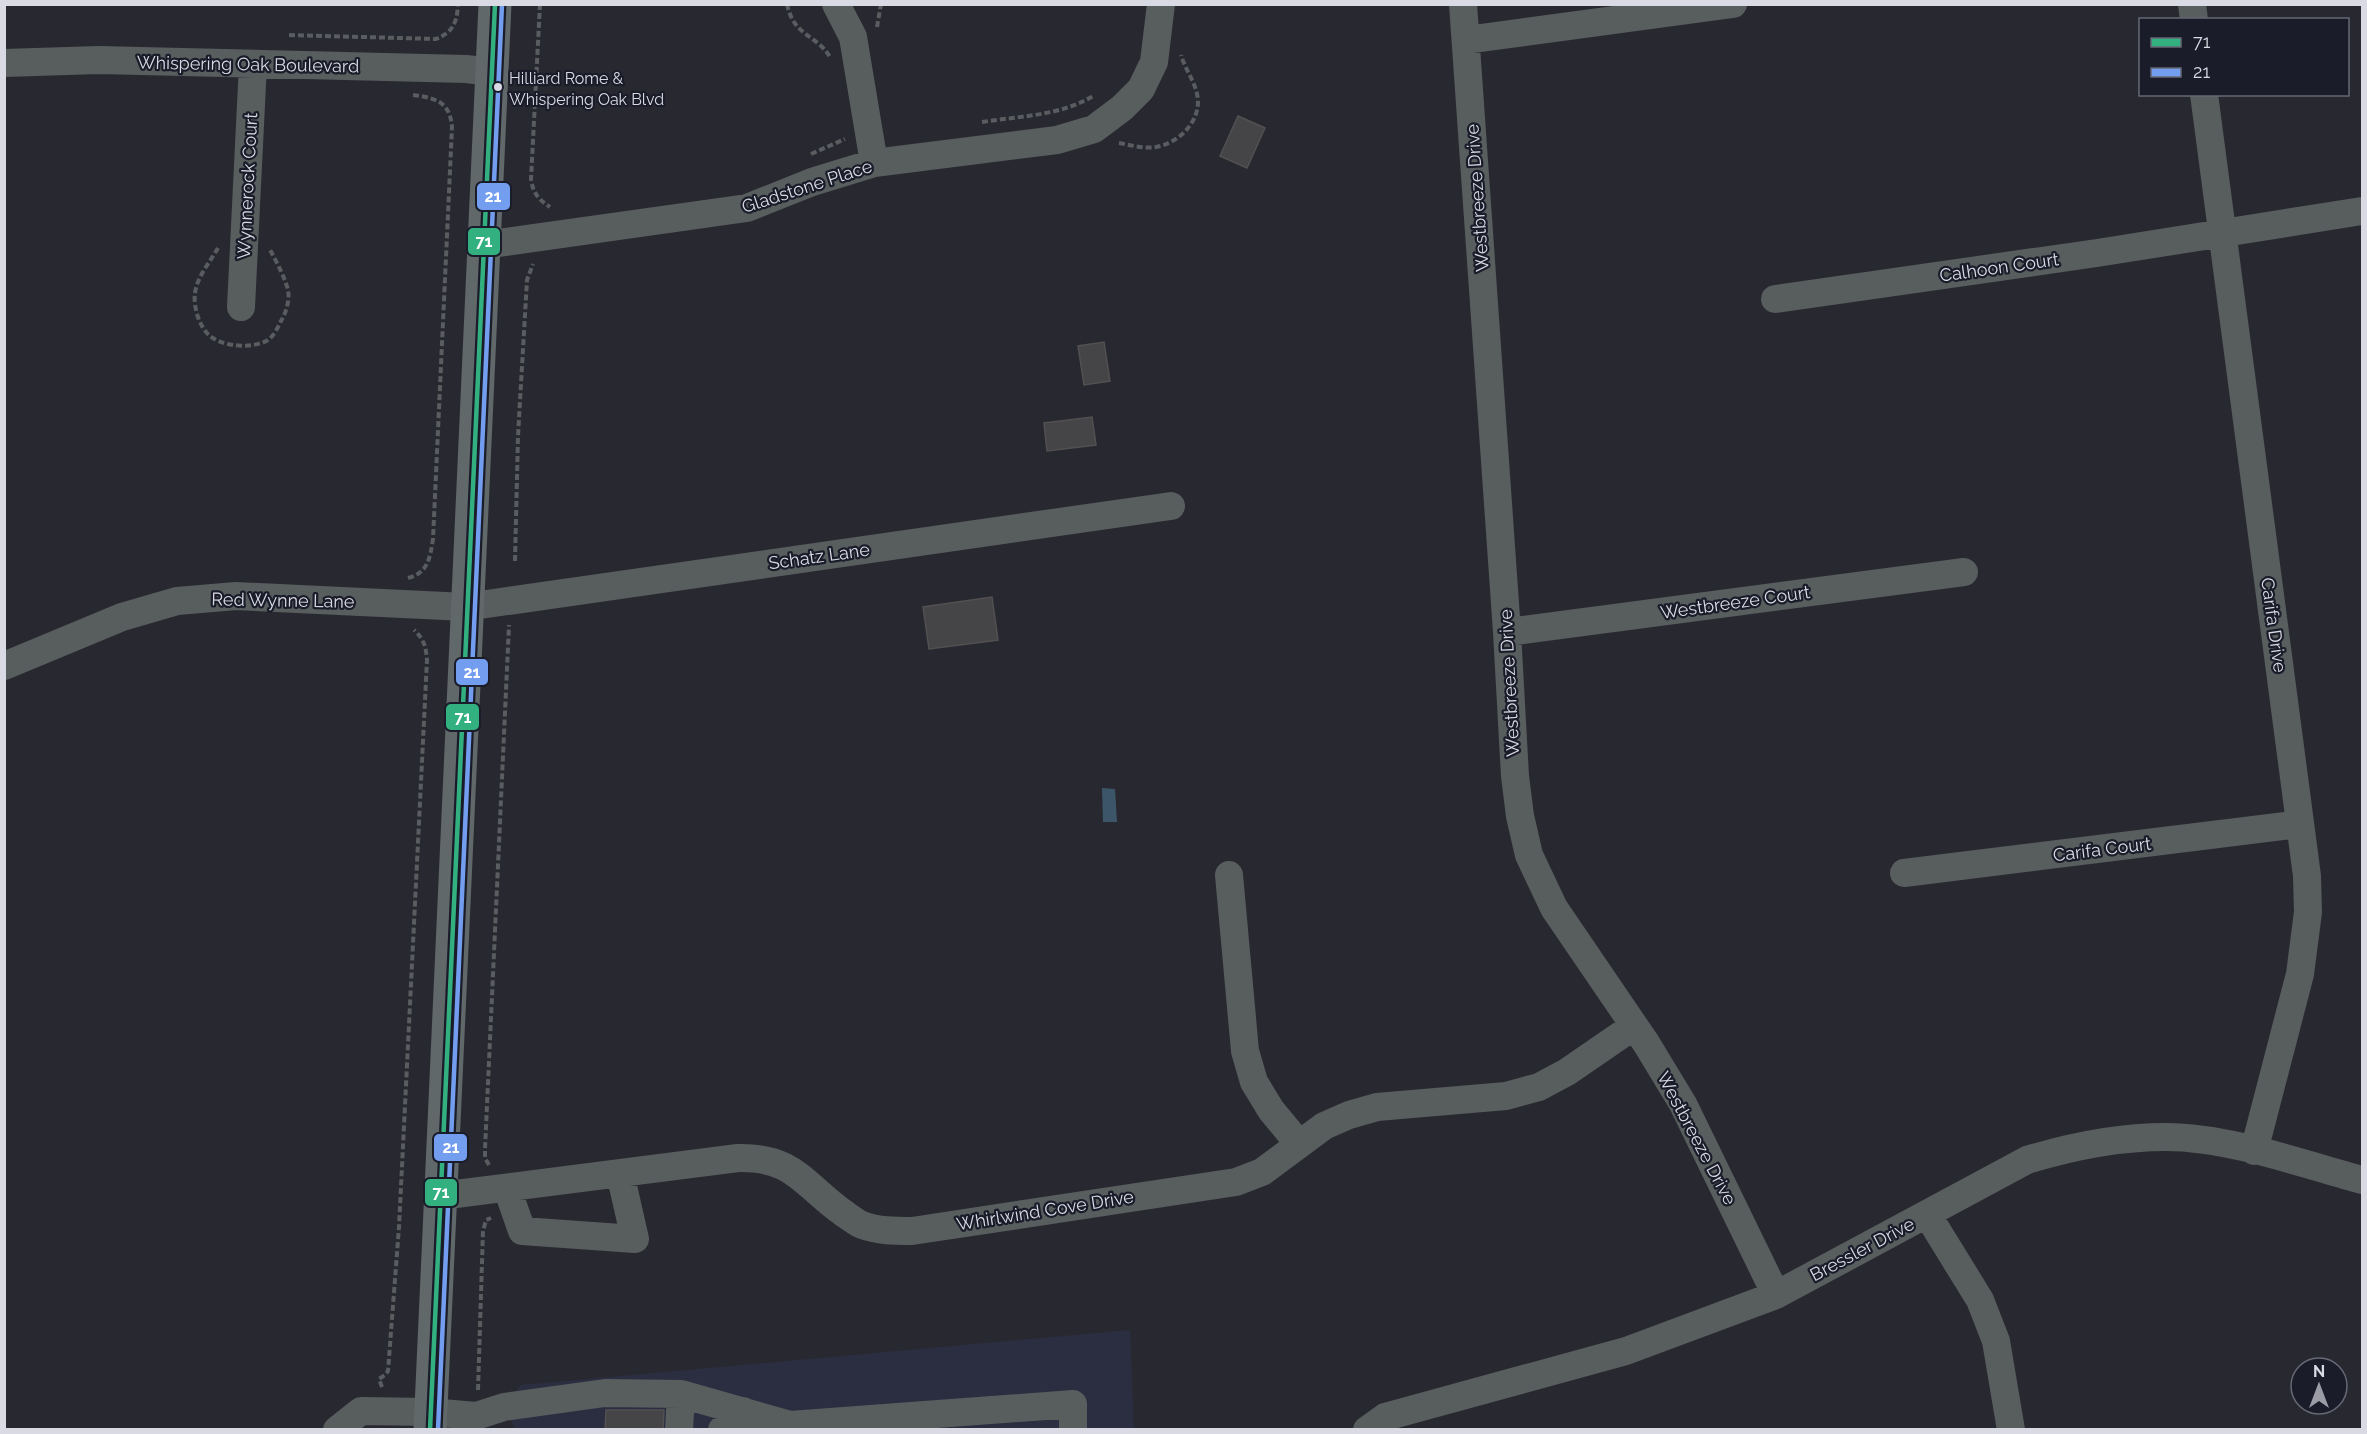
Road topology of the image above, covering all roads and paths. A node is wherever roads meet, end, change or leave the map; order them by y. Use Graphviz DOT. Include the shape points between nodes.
graph roads {
  1 [pos="458,4"];
  2 [pos="495,4"];
  3 [pos="540,4"];
  4 [pos="787,4"];
  5 [pos="836,4"];
  6 [pos="880,4"];
  7 [pos="1161,4"];
  8 [pos="1463,4"];
  9 [pos="1733,4"];
  10 [pos="877,32"];
  11 [pos="289,35"];
  12 [pos="1466,40"];
  13 [pos="1181,52"];
  14 [pos="832,61"];
  15 [pos="4,63"];
  16 [pos="253,64"];
  17 [pos="492,72"];
  18 [pos="407,94"];
  19 [pos="2204,96"];
  20 [pos="1111,100"];
  21 [pos="971,123"];
  22 [pos="847,138"];
  23 [pos="1109,143"];
  24 [pos="804,157"];
  25 [pos="874,163"];
  26 [pos="550,207"];
  27 [pos="561,210"];
  28 [pos="2362,211"];
  29 [pos="546,214"];
  30 [pos="2223,233"];
  31 [pos="268,238"];
  32 [pos="221,244"];
  33 [pos="484,245"];
  34 [pos="537,261"];
  35 [pos="1775,299"];
  36 [pos="241,307"];
  37 [pos="1171,506"];
  38 [pos="515,561"];
  39 [pos="1964,572"];
  40 [pos="406,578"];
  41 [pos="466,607"];
  42 [pos="509,622"];
  43 [pos="408,626"];
  44 [pos="1507,632"];
  45 [pos="4,666"];
  46 [pos="2300,824"];
  47 [pos="1904,873"];
  48 [pos="1229,874"];
  49 [pos="1634,1026"];
  50 [pos="1299,1144"];
  51 [pos="2254,1151"];
  52 [pos="620,1173"];
  53 [pos="501,1178"];
  54 [pos="2362,1179"];
  55 [pos="440,1196"];
  56 [pos="1927,1214"];
  57 [pos="1776,1295"];
  58 [pos="681,1394"];
  59 [pos="381,1412"];
  60 [pos="510,1418"];
  61 [pos="732,1420"];
  62 [pos="430,1421"];
  63 [pos="337,1430"];
  64 [pos="679,1430"];
  65 [pos="1073,1430"];
  66 [pos="1367,1430"];
  67 [pos="2011,1430"];
  1 -- 11 [label="path" via="455,26 436,39"];
  2 -- 17 [label="main road"];
  3 -- 26 [label="path" via="531,179 533,190"];
  4 -- 14 [label="path" via="797,28 824,47"];
  5 -- 25 [label="street" via="853,37"];
  6 -- 10 [label="path"];
  7 -- 20 [label="street, Gladstone Place" via="1154,62 1141,89"];
  8 -- 12 [label="street, Westbreeze Drive"];
  9 -- 12 [label="street"];
  12 -- 44 [label="street, Westbreeze Drive"];
  13 -- 23 [label="path" via="1198,106 1184,134 1157,147"];
  15 -- 16 [label="street, Whispering Oak Boulevard" via="99,60"];
  16 -- 17 [label="street, Whispering Oak Boulevard"];
  16 -- 36 [label="street, Wynnerock Court"];
  17 -- 33 [label="main road"];
  18 -- 40 [label="path" via="431,98 442,105 450,114 452,127 433,539 430,561 422,572"];
  19 -- 30 [label="street, Carifa Drive"];
  20 -- 21 [label="path"];
  20 -- 25 [label="street, Gladstone Place" via="1094,129 1057,140"];
  22 -- 24 [label="path"];
  25 -- 33 [label="street, Gladstone Place" via="747,208"];
  26 -- 27 [label="path"];
  26 -- 29 [label="path"];
  28 -- 30 [label="street, Calhoon Court"];
  30 -- 35 [label="street, Calhoon Court"];
  30 -- 46 [label="street, Carifa Drive"];
  31 -- 32 [label="path" via="268,247 288,292 286,313 267,340 251,345 237,345 210,336 195,306 200,279"];
  33 -- 41 [label="main road"];
  34 -- 38 [label="path" via="527,280"];
  37 -- 41 [label="street, Schatz Lane"];
  39 -- 44 [label="street, Westbreeze Court"];
  41 -- 45 [label="street, Red Wynne Lane" via="236,596 177,601 122,617"];
  41 -- 55 [label="main road"];
  42 -- 53 [label="path" via="485,1149 488,1165"];
  43 -- 59 [label="path" via="422,637 427,660 399,1227 388,1371 379,1379"];
  44 -- 49 [label="street, Westbreeze Drive" via="1515,776 1529,855 1554,908"];
  46 -- 47 [label="street, Carifa Court"];
  46 -- 51 [label="street, Carifa Drive" via="2307,876 2306,945"];
  48 -- 50 [label="street" via="1245,1051 1254,1082"];
  49 -- 50 [label="street, Whirlwind Cove Drive" via="1539,1087 1506,1096 1377,1107 1324,1126"];
  49 -- 57 [label="street, Westbreeze Drive" via="1683,1104"];
  50 -- 52 [label="street, Whirlwind Cove Drive" via="1262,1172 1236,1182 912,1231 886,1231 860,1224 817,1193 802,1176 783,1164 760,1158"];
  51 -- 54 [label="street, Bressler Drive"];
  51 -- 56 [label="street, Bressler Drive" via="2168,1137 2069,1148 2027,1160"];
  52 -- 53 [label="street, Whirlwind Cove Drive"];
  52 -- 53 [label="street" via="635,1239 522,1231"];
  53 -- 55 [label="street, Whirlwind Cove Drive"];
  55 -- 62 [label="main road"];
  56 -- 57 [label="street, Bressler Drive"];
  56 -- 67 [label="street" via="1980,1300 1996,1341"];
  57 -- 66 [label="street, Bressler Drive" via="1626,1351 1385,1417"];
  58 -- 60 [label="street" via="606,1393"];
  58 -- 61 [label="street"];
  58 -- 64 [label="street"];
  59 -- 62 [label="street"];
  59 -- 63 [label="street" via="361,1411"];
  60 -- 62 [label="street" via="476,1416"];
  61 -- 65 [label="street" via="790,1425 1073,1404"];
}
